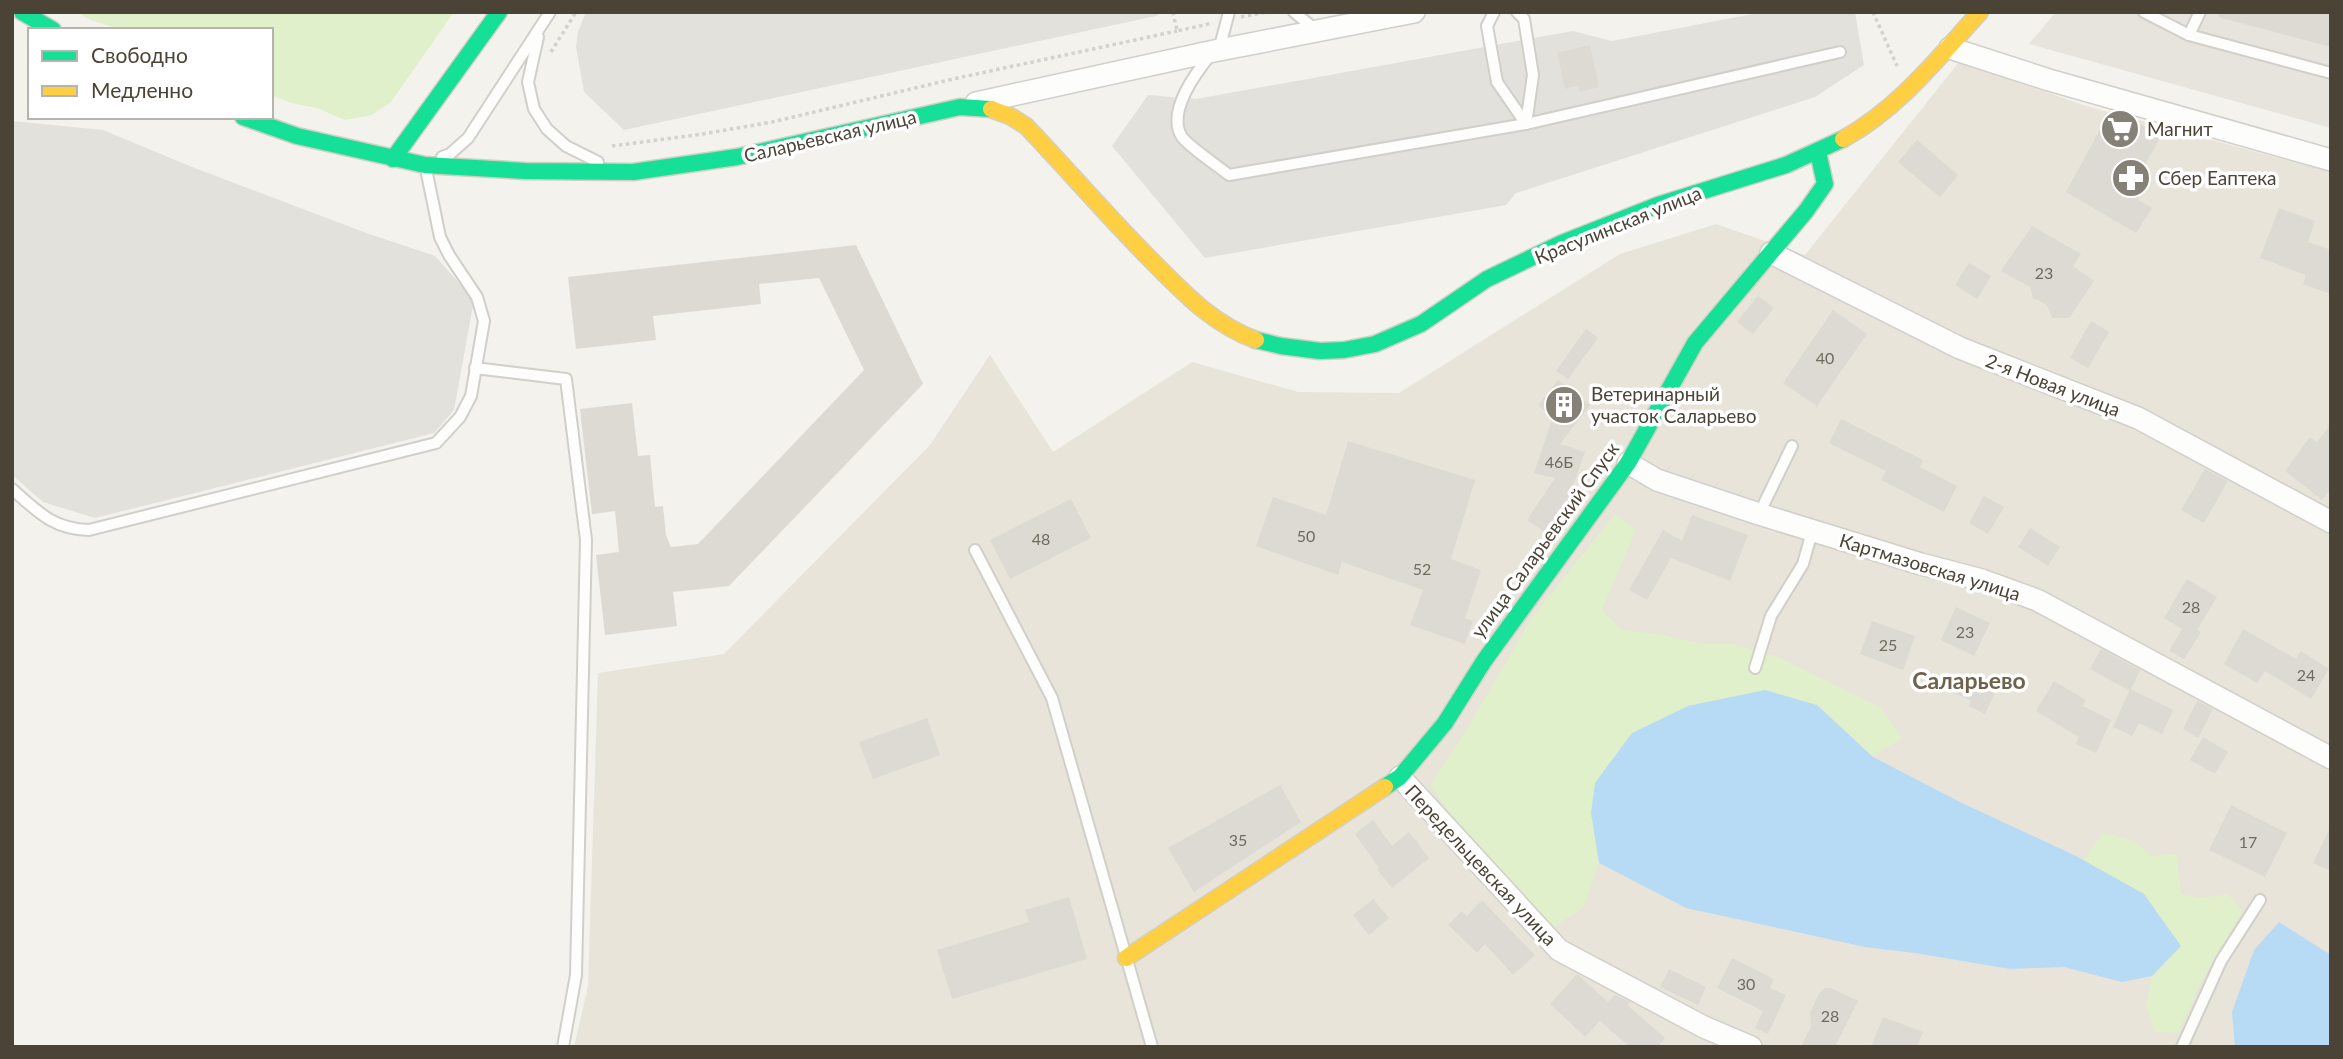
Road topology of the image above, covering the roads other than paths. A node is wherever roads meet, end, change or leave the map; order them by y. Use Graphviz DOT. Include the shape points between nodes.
graph roads {
  1 [pos="22,12"];
  2 [pos="499,12"];
  3 [pos="550,12"];
  4 [pos="1294,12"];
  5 [pos="1414,12"];
  6 [pos="1494,12"];
  7 [pos="1517,12"];
  8 [pos="1980,12"];
  9 [pos="2144,12"];
  10 [pos="2200,12"];
  11 [pos="1227,15"];
  12 [pos="542,24"];
  13 [pos="50,28"];
  14 [pos="1317,31"];
  15 [pos="2189,35"];
  16 [pos="1950,48"];
  17 [pos="1216,51"];
  18 [pos="1840,52"];
  19 [pos="2331,73"];
  20 [pos="960,107"];
  21 [pos="249,119"];
  22 [pos="1526,124"];
  23 [pos="1818,152"];
  24 [pos="393,159"];
  25 [pos="2331,160"];
  26 [pos="425,165"];
  27 [pos="633,172"];
  28 [pos="1771,253"];
  29 [pos="475,368"];
  30 [pos="1792,446"];
  31 [pos="1628,463"];
  32 [pos="12,489"];
  33 [pos="1759,514"];
  34 [pos="2331,522"];
  35 [pos="1812,532"];
  36 [pos="975,550"];
  37 [pos="1755,668"];
  38 [pos="2331,758"];
  39 [pos="1400,777"];
  40 [pos="2260,900"];
  41 [pos="1126,958"];
  42 [pos="563,1047"];
  43 [pos="1152,1047"];
  44 [pos="1751,1047"];
  45 [pos="2182,1047"];
  1 -- 13 [label="street"];
  2 -- 24 [label="street"];
  3 -- 12 [label="lane"];
  4 -- 14 [label="lane"];
  5 -- 14 [label="street, Саларьевская улица"];
  6 -- 22 [label="lane" via="1488,26 1497,82"];
  7 -- 22 [label="lane" via="1524,19 1533,75"];
  8 -- 16 [label="street"];
  9 -- 15 [label="lane"];
  10 -- 15 [label="lane"];
  11 -- 17 [label="lane"];
  12 -- 26 [label="lane" via="468,138 450,154"];
  12 -- 27 [label="lane" via="528,82 534,109 566,146"];
  14 -- 17 [label="street, Саларьевская улица"];
  15 -- 19 [label="lane"];
  16 -- 23 [label="street, Красулинская улица" via="1890,105 1854,133"];
  16 -- 25 [label="street"];
  17 -- 20 [label="street, Саларьевская улица"];
  17 -- 22 [label="lane" via="1196,73 1177,122 1182,137 1229,175"];
  18 -- 22 [label="lane"];
  20 -- 23 [label="street, Красулинская улица" via="984,106 1026,126 1125,234 1221,325 1257,341 1318,350 1355,349 1399,334 1438,315 1478,286 1574,239 1669,201"];
  20 -- 27 [label="street, Саларьевская улица" via="737,157"];
  21 -- 24 [label="street, Саларьевская улица"];
  23 -- 28 [label="street, улица Саларьевский Спуск" via="1825,184"];
  24 -- 26 [label="street, Саларьевская улица"];
  26 -- 27 [label="street, Саларьевская улица"];
  26 -- 29 [label="lane" via="440,237 481,308 484,321"];
  28 -- 31 [label="street, улица Саларьевский Спуск" via="1695,343"];
  28 -- 34 [label="street, 2-я Новая улица" via="1960,348 2138,418"];
  29 -- 32 [label="lane" via="467,406 436,443 89,530 59,526"];
  29 -- 42 [label="lane" via="566,379 586,540 576,975"];
  30 -- 33 [label="lane"];
  31 -- 33 [label="street, Картмазовская улица" via="1657,480"];
  31 -- 39 [label="street, улица Саларьевский Спуск" via="1484,661 1445,723"];
  33 -- 35 [label="street, Картмазовская улица"];
  35 -- 37 [label="lane" via="1803,564 1771,616"];
  35 -- 38 [label="street, Картмазовская улица" via="2037,600"];
  36 -- 41 [label="lane" via="1052,698"];
  39 -- 41 [label="street, улица Саларьевский Спуск"];
  39 -- 44 [label="street, Передельцевская улица" via="1559,950"];
  40 -- 45 [label="lane" via="2221,961"];
  41 -- 43 [label="lane"];
}
